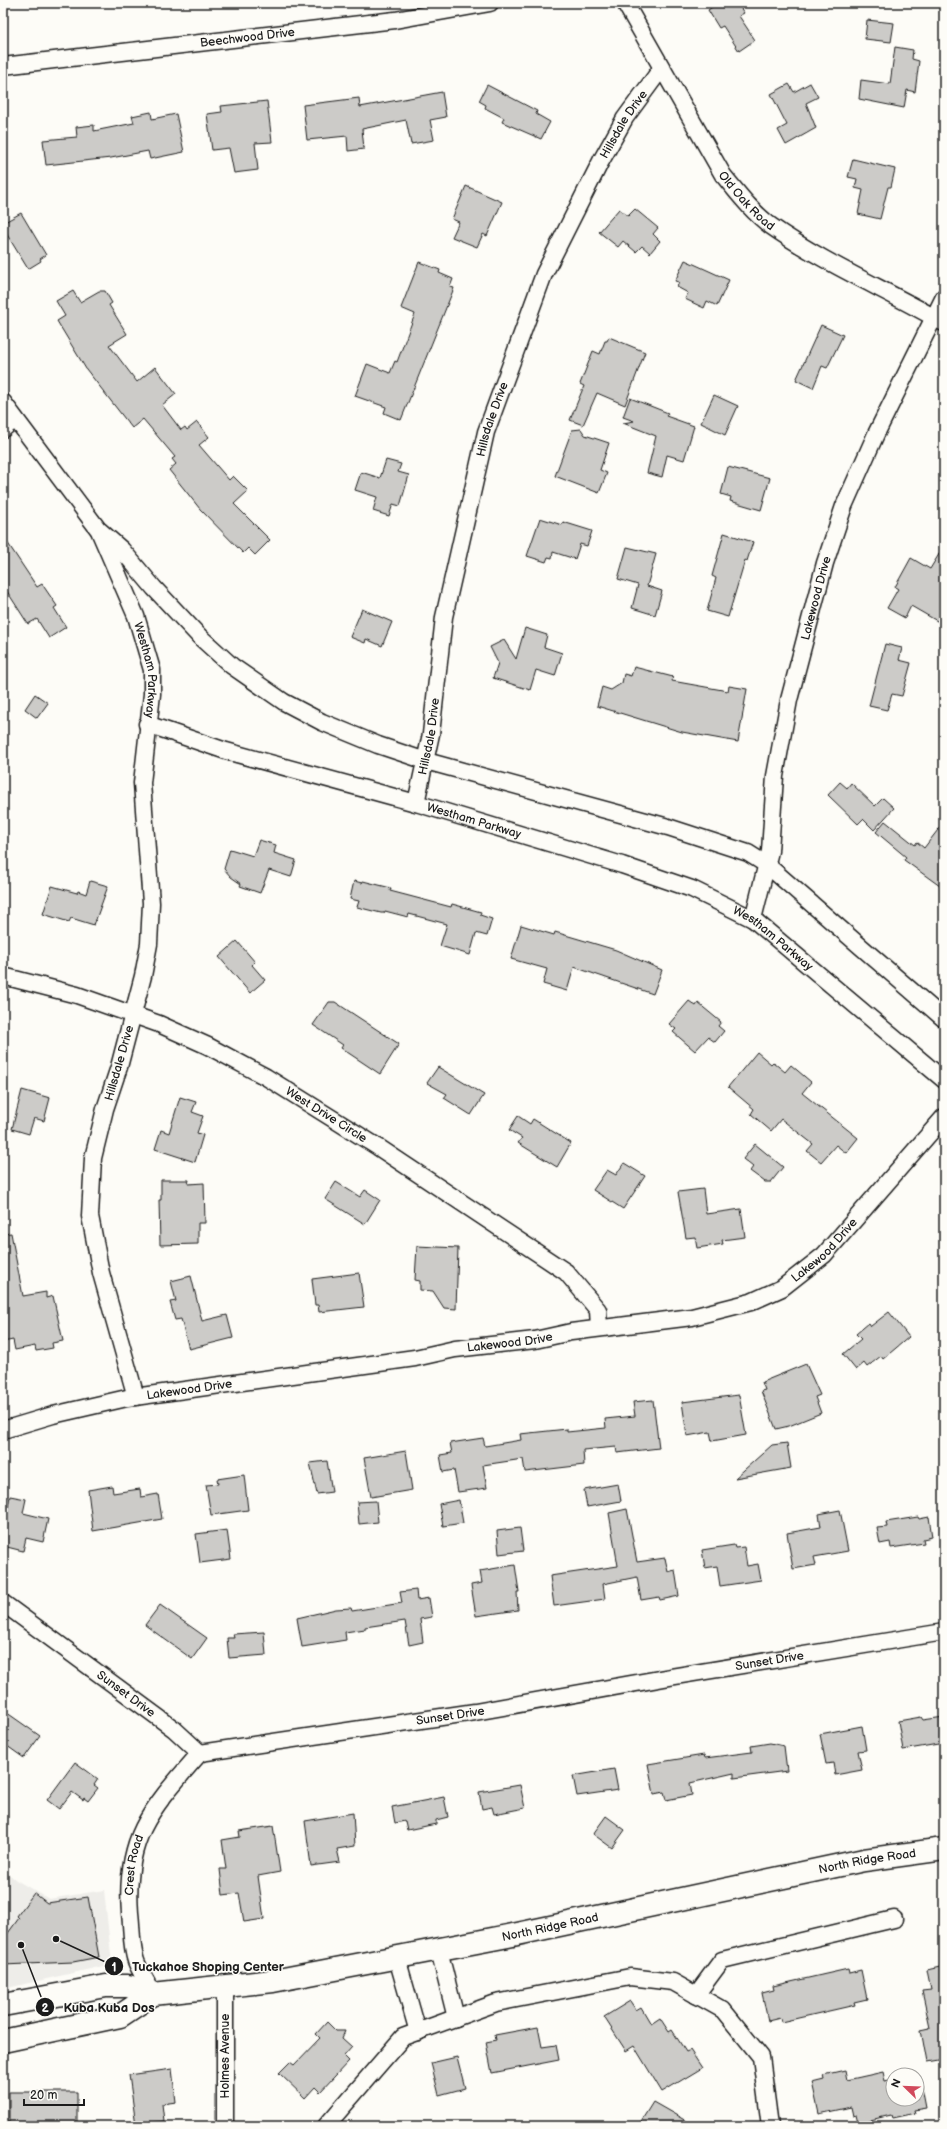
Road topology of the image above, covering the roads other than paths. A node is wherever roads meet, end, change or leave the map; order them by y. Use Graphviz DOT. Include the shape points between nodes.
graph roads {
  1 [pos="490,3"];
  2 [pos="625,3"];
  3 [pos="3,66"];
  4 [pos="661,68"];
  5 [pos="944,297"];
  6 [pos="939,320"];
  7 [pos="3,402"];
  8 [pos="9,424"];
  9 [pos="98,528"];
  10 [pos="147,724"];
  11 [pos="426,761"];
  12 [pos="416,803"];
  13 [pos="767,865"];
  14 [pos="753,919"];
  15 [pos="3,976"];
  16 [pos="133,1014"];
  17 [pos="944,1019"];
  18 [pos="944,1080"];
  19 [pos="944,1117"];
  20 [pos="599,1328"];
  21 [pos="136,1397"];
  22 [pos="3,1430"];
  23 [pos="3,1603"];
  24 [pos="944,1632"];
  25 [pos="200,1753"];
  26 [pos="944,1849"];
  27 [pos="894,1919"];
  28 [pos="440,1950"];
  29 [pos="397,1958"];
  30 [pos="225,1987"];
  31 [pos="154,1994"];
  32 [pos="696,1995"];
  33 [pos="3,2005"];
  34 [pos="456,2018"];
  35 [pos="418,2032"];
  36 [pos="3,2041"];
  37 [pos="225,2126"];
  38 [pos="326,2126"];
  39 [pos="770,2126"];
  1 -- 3 [label="street, Beechwood Drive" via="395,20"];
  2 -- 4 [label="street, Old Oak Road"];
  4 -- 6 [label="street, Old Oak Road" via="723,174 740,196 770,225 825,259"];
  4 -- 11 [label="street, Hillsdale Drive" via="622,124 544,274 486,432 444,617"];
  5 -- 6 [label="street, Lakewood Drive"];
  6 -- 13 [label="street, Lakewood Drive" via="876,434 844,506 825,562 789,700 775,776"];
  7 -- 8 [label="street, Westham Parkway"];
  8 -- 9 [label="street, Westham Parkway"];
  9 -- 10 [label="street, Westham Parkway" via="136,616 152,670 152,694"];
  9 -- 11 [label="street, Westham Parkway" via="122,550 200,637 232,666 284,702 322,722"];
  10 -- 12 [label="street, Westham Parkway" via="226,751"];
  10 -- 16 [label="street, Hillsdale Drive" via="142,783 151,903 149,944"];
  11 -- 12 [label="street, Hillsdale Drive"];
  11 -- 13 [label="street, Westham Parkway" via="668,827 748,853"];
  12 -- 14 [label="street, Westham Parkway" via="622,865 692,889"];
  13 -- 14 [label="street, Lakewood Drive"];
  13 -- 17 [label="street, Westham Parkway"];
  14 -- 18 [label="street, Westham Parkway"];
  15 -- 16 [label="street, West Drive Circle" via="77,994"];
  16 -- 20 [label="street, West Drive Circle" via="208,1046 266,1077 378,1147 560,1268 581,1287 598,1310"];
  16 -- 21 [label="street, Hillsdale Drive" via="93,1158 90,1216 101,1273"];
  19 -- 20 [label="street, Lakewood Drive" via="824,1255 782,1288 730,1309 692,1317"];
  20 -- 21 [label="street, Lakewood Drive" via="535,1340 455,1349 415,1358"];
  21 -- 22 [label="street, Lakewood Drive" via="53,1415"];
  23 -- 25 [label="street, Sunset Drive" via="174,1729"];
  24 -- 25 [label="street, Sunset Drive" via="475,1712"];
  25 -- 31 [label="street, Crest Road" via="162,1797 143,1826 130,1866 128,1893 133,1949"];
  26 -- 28 [label="main road, North Ridge Road" via="864,1860"];
  27 -- 32 [label="street" via="722,1960"];
  28 -- 29 [label="main road, North Ridge Road"];
  28 -- 34 [label="street"];
  29 -- 30 [label="main road, North Ridge Road" via="273,1981"];
  29 -- 35 [label="street"];
  30 -- 31 [label="main road, North Ridge Road"];
  30 -- 37 [label="street, Holmes Avenue"];
  31 -- 33 [label="main road, North Ridge Road" via="128,1986 106,1986"];
  31 -- 36 [label="main road, North Ridge Road" via="120,2016"];
  32 -- 34 [label="street" via="673,1982 630,1977 496,2003"];
  32 -- 39 [label="street" via="723,2010 761,2058"];
  34 -- 35 [label="street"];
  35 -- 38 [label="street" via="404,2037"];
}
